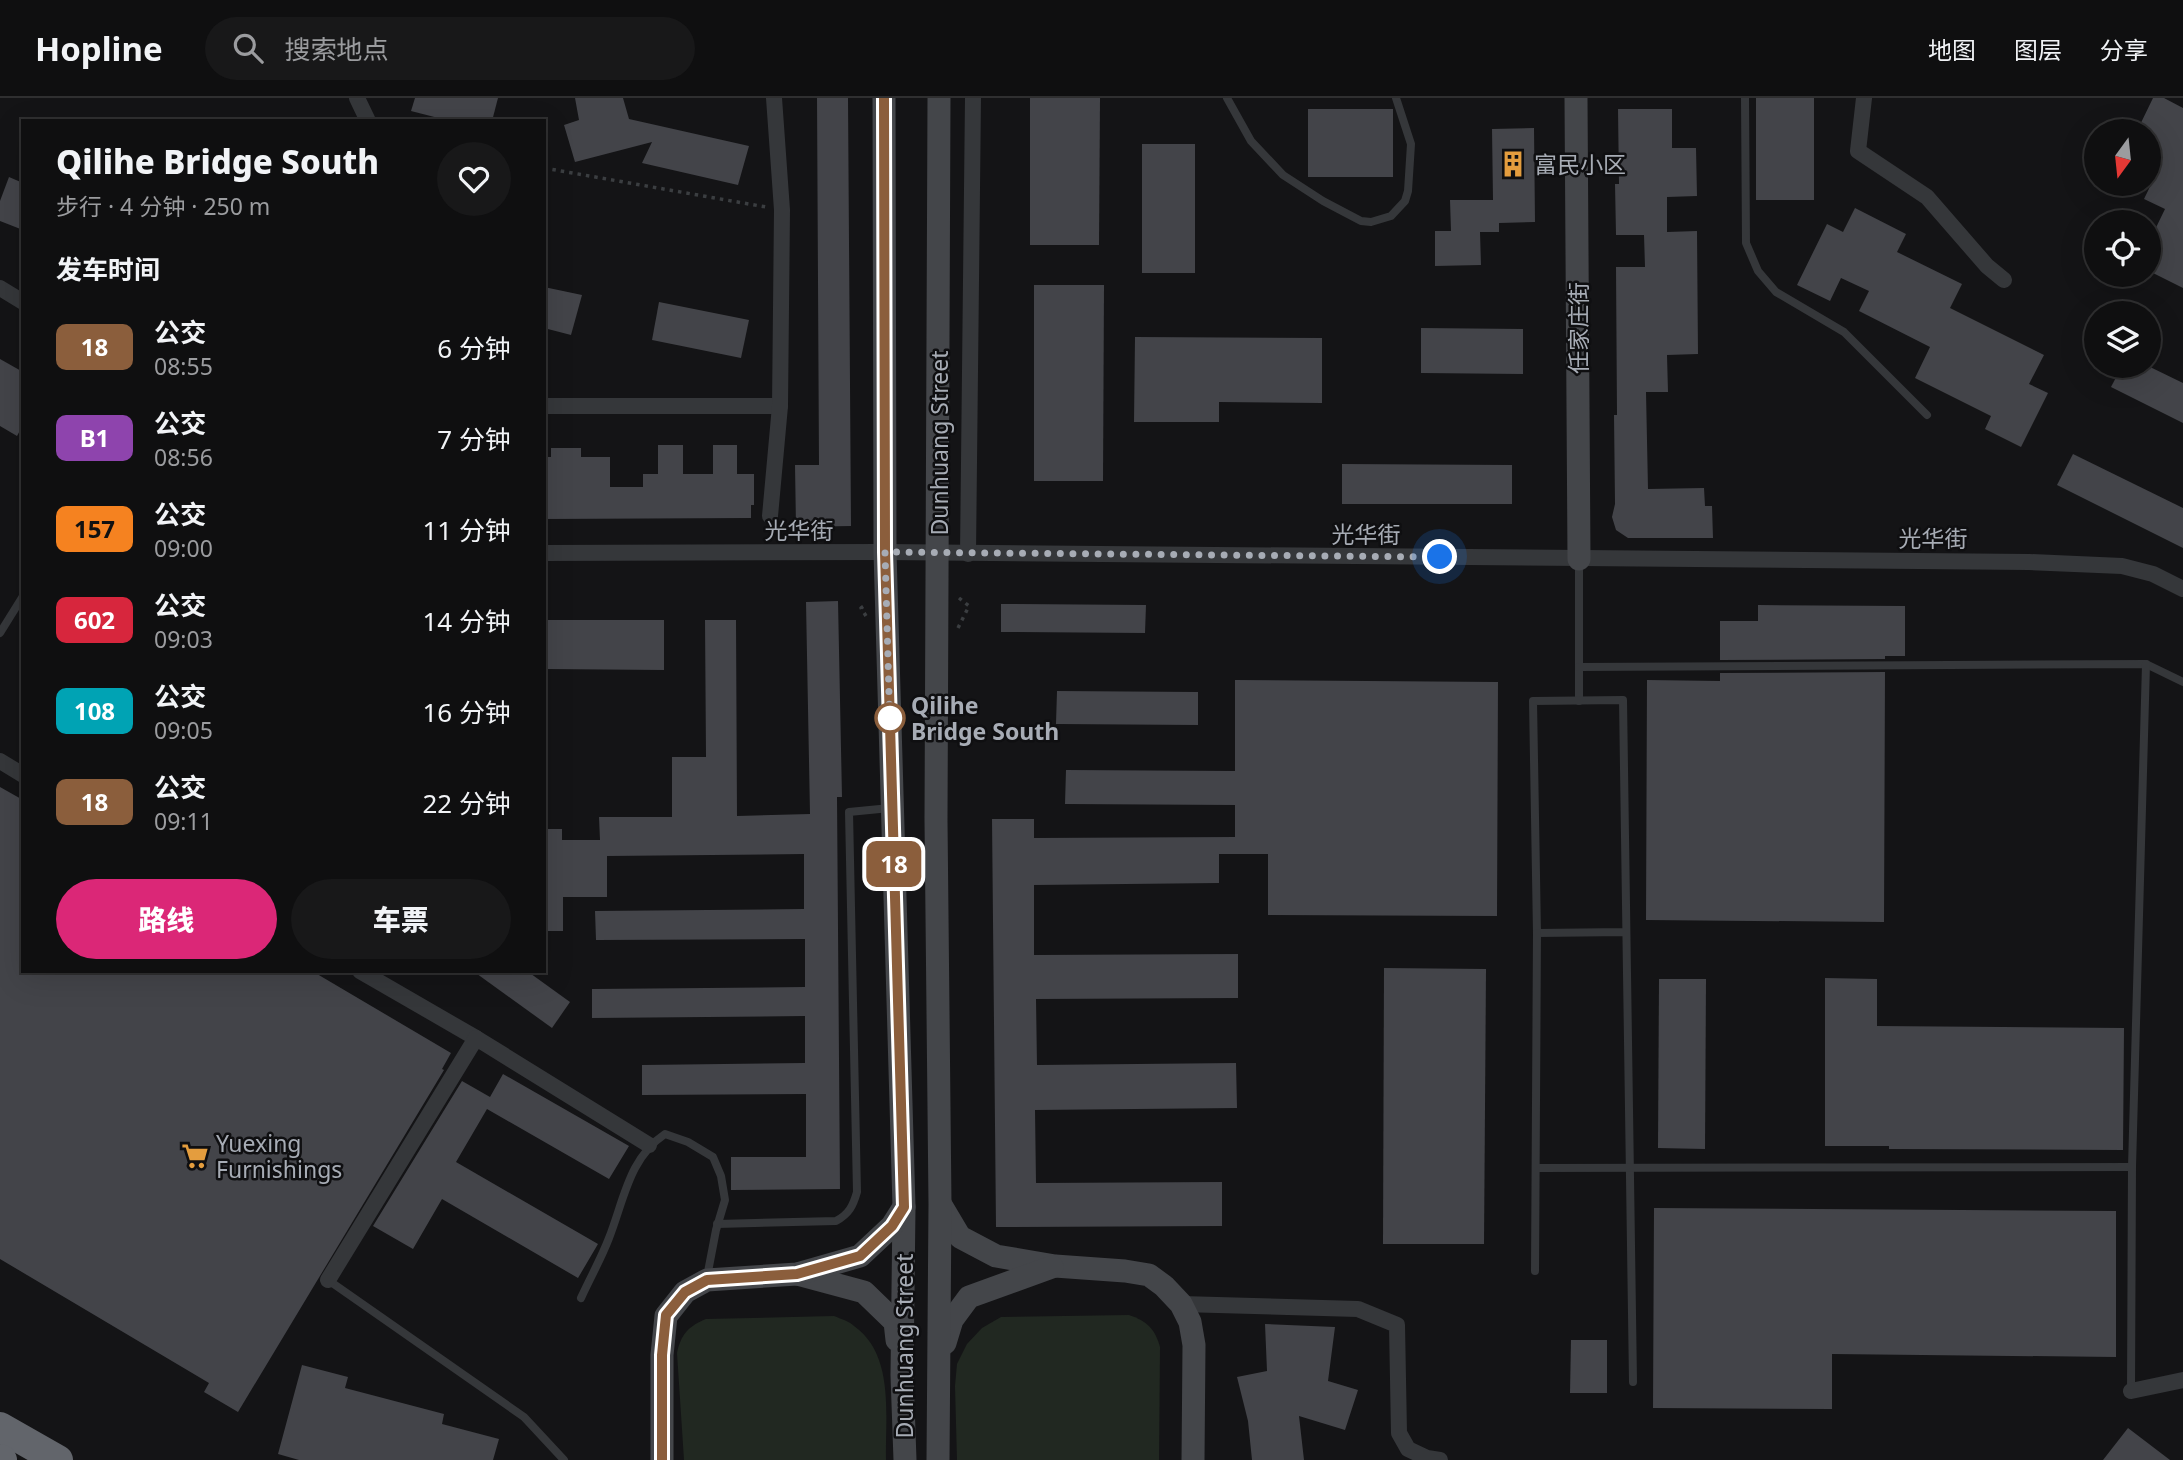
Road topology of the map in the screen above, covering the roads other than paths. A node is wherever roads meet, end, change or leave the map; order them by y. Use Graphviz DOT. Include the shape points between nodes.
graph roads {
  1 [pos="357,98"];
  2 [pos="774,98"];
  3 [pos="884,98"];
  4 [pos="939,98"];
  5 [pos="973,98"];
  6 [pos="1227,98"];
  7 [pos="1396,98"];
  8 [pos="1576,98"];
  9 [pos="1745,98"];
  10 [pos="1864,98"];
  11 [pos="367,119"];
  12 [pos="2004,280"];
  13 [pos="0,288"];
  14 [pos="21,301"];
  15 [pos="546,406"];
  16 [pos="780,406"];
  17 [pos="1927,415"];
  18 [pos="770,516"];
  19 [pos="885,552"];
  20 [pos="546,553"];
  21 [pos="938,554"];
  22 [pos="968,554"];
  23 [pos="1579,559"];
  24 [pos="2183,589"];
  25 [pos="21,599"];
  26 [pos="0,633"];
  27 [pos="2146,664"];
  28 [pos="1579,667"];
  29 [pos="2183,682"];
  30 [pos="1579,701"];
  31 [pos="0,761"];
  32 [pos="21,774"];
  33 [pos="892,807"];
  34 [pos="1626,932"];
  35 [pos="1537,933"];
  36 [pos="363,973"];
  37 [pos="476,1038"];
  38 [pos="649,1145"];
  39 [pos="2132,1167"];
  40 [pos="1535,1168"];
  41 [pos="1630,1168"];
  42 [pos="940,1205"];
  43 [pos="904,1207"];
  44 [pos="717,1224"];
  45 [pos="1055,1266"];
  46 [pos="1535,1271"];
  47 [pos="797,1274"];
  48 [pos="328,1280"];
  49 [pos="707,1280"];
  50 [pos="581,1298"];
  51 [pos="1181,1304"];
  52 [pos="939,1360"];
  53 [pos="902,1375"];
  54 [pos="2183,1380"];
  55 [pos="1633,1382"];
  56 [pos="2131,1391"];
  57 [pos="0,1427"];
  58 [pos="58,1460"];
  59 [pos="564,1460"];
  60 [pos="662,1460"];
  61 [pos="905,1460"];
  62 [pos="938,1460"];
  63 [pos="1193,1460"];
  64 [pos="1440,1460"];
  1 -- 11 [label="street"];
  2 -- 16 [label="street" via="782,210"];
  3 -- 19 [label="main road, Dunhuang Street"];
  4 -- 21 [label="main road, Dunhuang Street"];
  5 -- 22 [label="street"];
  6 -- 7 [label="lane" via="1251,141 1283,175 1323,201 1371,222 1391,216 1408,191 1411,144"];
  8 -- 23 [label="main road, 任家庄街"];
  9 -- 17 [label="lane" via="1746,243 1758,271 1776,292 1844,332"];
  10 -- 12 [label="street" via="1858,151 1927,197"];
  13 -- 14 [label="street"];
  15 -- 16 [label="street"];
  16 -- 18 [label="street"];
  19 -- 20 [label="street, 光华街"];
  19 -- 21 [label="street, 光华街"];
  19 -- 33 [label="main road, Dunhuang Street"];
  21 -- 22 [label="street, 光华街"];
  21 -- 42 [label="main road, Dunhuang Street"];
  22 -- 23 [label="street, 光华街"];
  23 -- 24 [label="street, 光华街" via="2090,564 2153,574"];
  23 -- 28 [label="lane"];
  25 -- 26 [label="lane"];
  27 -- 28 [label="lane"];
  27 -- 29 [label="lane"];
  27 -- 39 [label="lane"];
  28 -- 30 [label="lane"];
  30 -- 34 [label="lane" via="1623,700"];
  30 -- 35 [label="lane" via="1533,701"];
  31 -- 32 [label="street"];
  33 -- 43 [label="main road, Dunhuang Street"];
  33 -- 44 [label="lane" via="849,811 857,1192 853,1207 836,1221"];
  34 -- 35 [label="lane"];
  34 -- 41 [label="lane"];
  35 -- 40 [label="lane"];
  36 -- 37 [label="street"];
  37 -- 38 [label="street"];
  37 -- 48 [label="street"];
  38 -- 44 [label="lane" via="665,1134 713,1157 724,1200"];
  38 -- 50 [label="lane" via="629,1180 609,1239"];
  39 -- 41 [label="lane"];
  39 -- 56 [label="lane"];
  40 -- 41 [label="lane"];
  40 -- 46 [label="lane"];
  41 -- 55 [label="lane"];
  42 -- 45 [label="main road" via="960,1237 996,1256"];
  42 -- 52 [label="main road, Dunhuang Street"];
  43 -- 47 [label="main road" via="892,1226 860,1256"];
  43 -- 53 [label="main road, Dunhuang Street"];
  44 -- 49 [label="lane"];
  45 -- 51 [label="main road" via="1149,1275"];
  45 -- 52 [label="main road" via="969,1297 952,1320"];
  47 -- 49 [label="main road"];
  47 -- 53 [label="main road" via="864,1293 895,1322"];
  48 -- 59 [label="lane" via="524,1417"];
  49 -- 60 [label="main road" via="685,1292 666,1315"];
  51 -- 63 [label="main road" via="1194,1345"];
  51 -- 64 [label="street" via="1358,1309 1397,1325 1399,1433 1408,1449"];
  52 -- 62 [label="main road, Dunhuang Street"];
  53 -- 61 [label="main road, Dunhuang Street"];
  54 -- 56 [label="street"];
  57 -- 58 [label="highway"];
}
